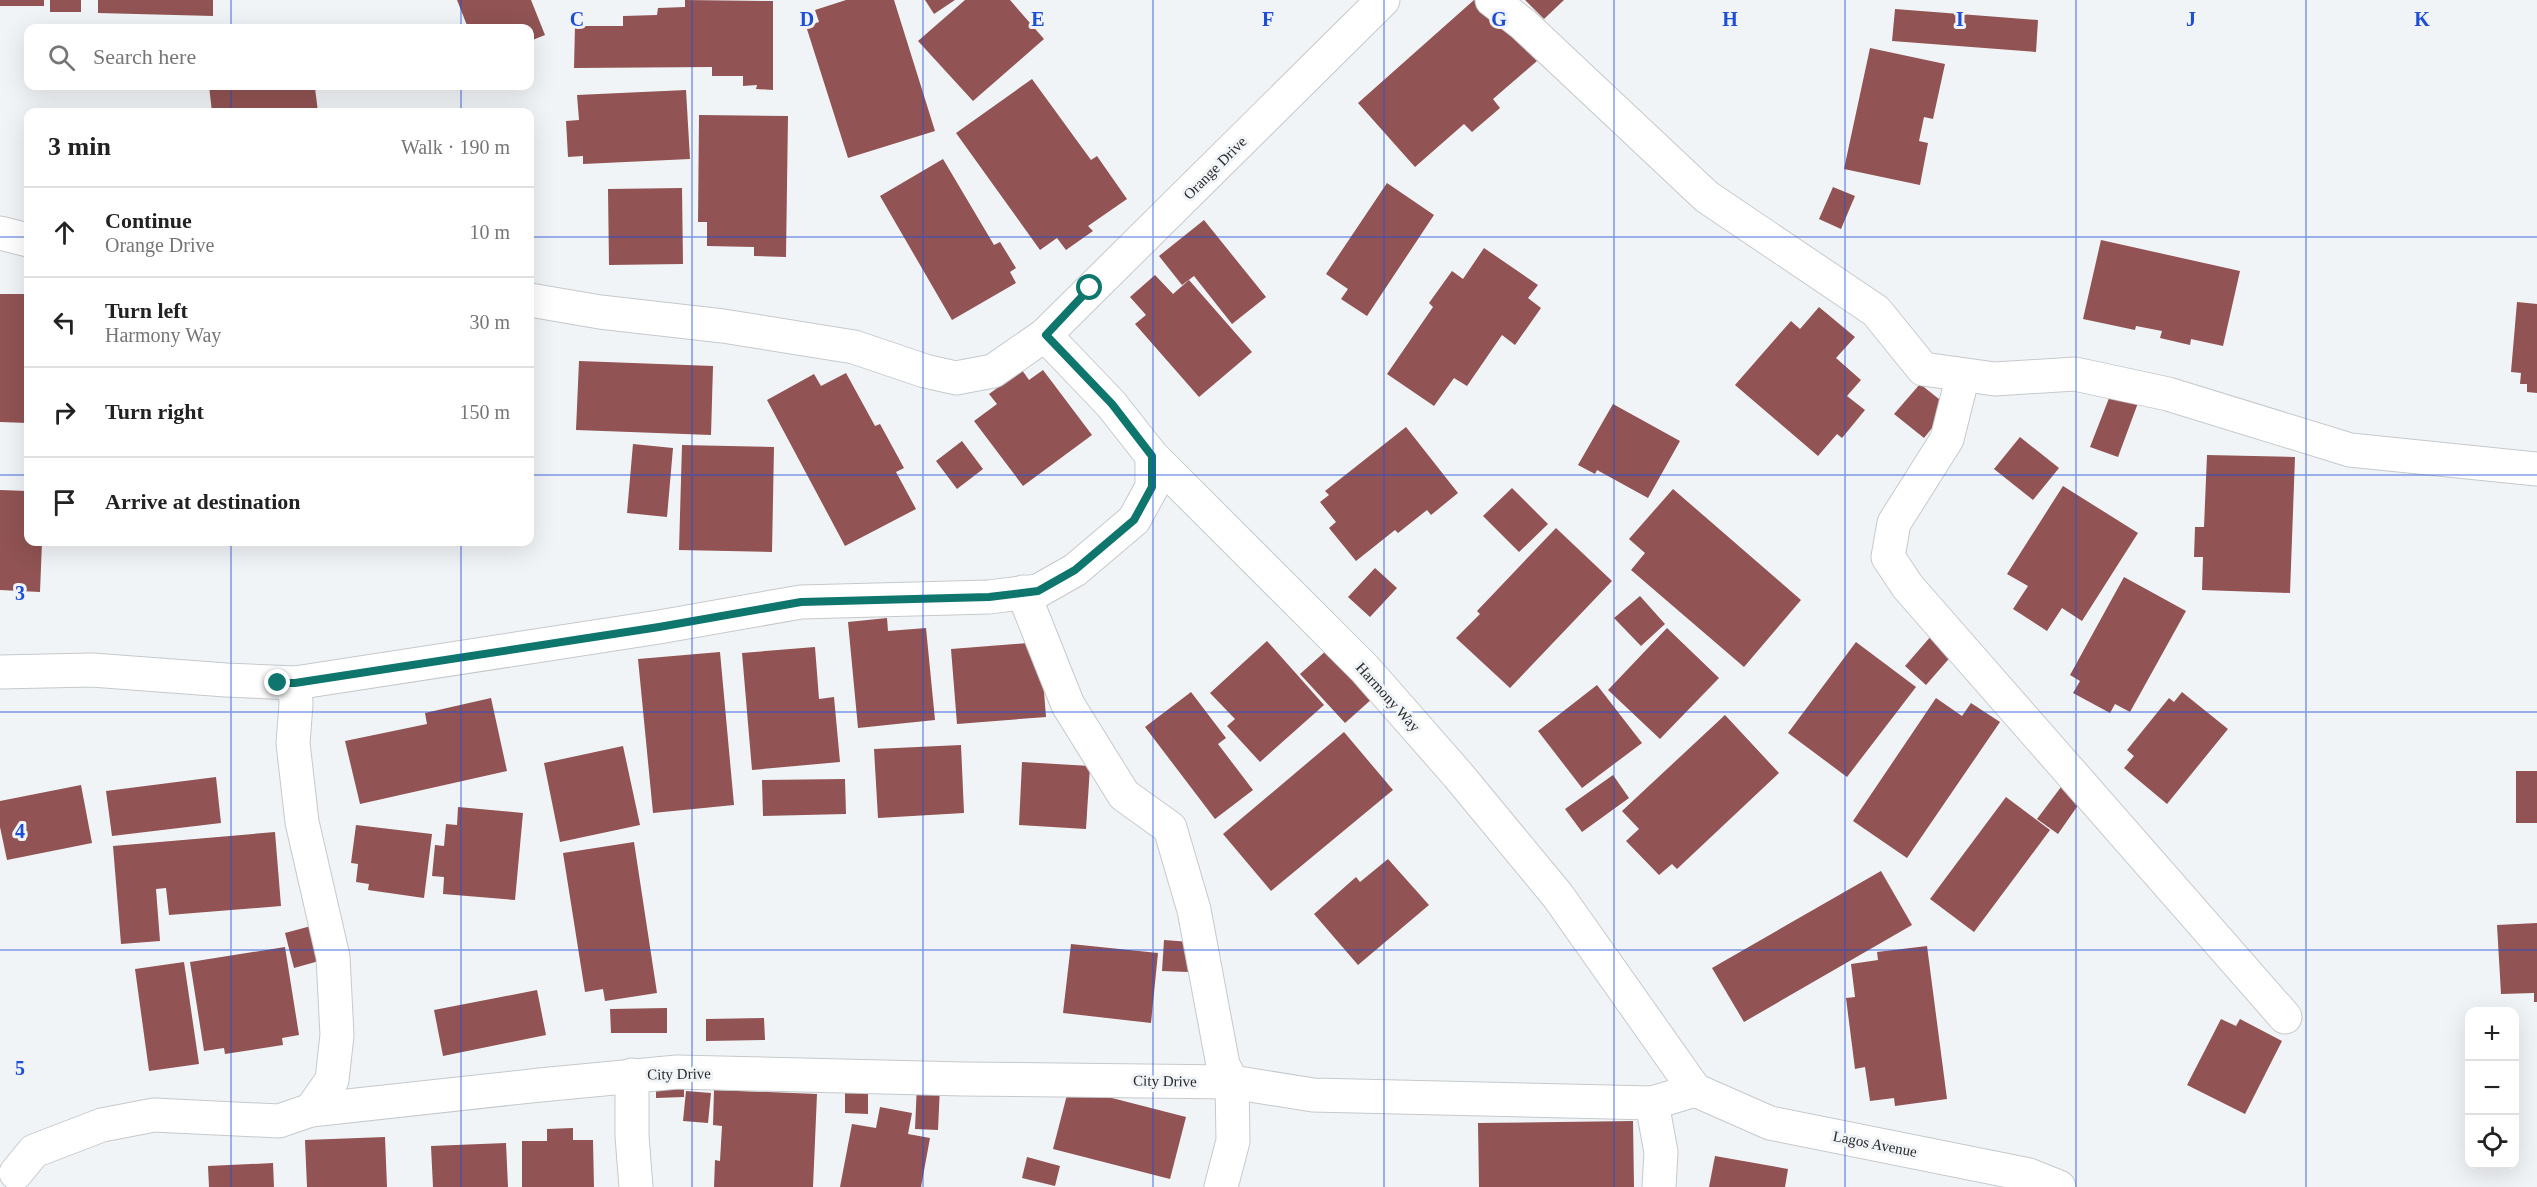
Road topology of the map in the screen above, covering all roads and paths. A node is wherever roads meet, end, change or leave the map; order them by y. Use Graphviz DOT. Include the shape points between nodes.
graph roads {
  1 [pos="1383,0"];
  2 [pos="1492,0"];
  3 [pos="0,233"];
  4 [pos="24,239"];
  5 [pos="534,301"];
  6 [pos="1046,335"];
  7 [pos="1963,375"];
  8 [pos="1152,456"];
  9 [pos="2537,470"];
  10 [pos="1023,592"];
  11 [pos="0,672"];
  12 [pos="295,683"];
  13 [pos="2285,1017"];
  14 [pos="632,1076"];
  15 [pos="1232,1082"];
  16 [pos="1695,1090"];
  17 [pos="1652,1102"];
  18 [pos="311,1110"];
  19 [pos="10,1176"];
  20 [pos="636,1187"];
  21 [pos="1221,1187"];
  22 [pos="1659,1187"];
  23 [pos="2058,1187"];
  1 -- 6 [label="street, Orange Drive"];
  2 -- 7 [label="street" via="1523,24 1707,197 1876,311 1923,369"];
  3 -- 4 [label="street"];
  5 -- 6 [label="street, Orange Drive" via="854,347 956,378 993,371"];
  6 -- 8 [label="street, Harmony Way" via="1112,404"];
  7 -- 9 [label="street" via="1995,379 2075,374 2168,394 2350,450"];
  7 -- 13 [label="street" via="1947,439 1894,523 1888,556 1908,587"];
  8 -- 10 [label="street" via="1152,487 1134,520 1075,570 1038,591"];
  8 -- 16 [label="street, Harmony Way" via="1365,669 1458,775 1558,896"];
  10 -- 12 [label="street" via="989,597 801,602"];
  10 -- 15 [label="street" via="1068,705 1124,795 1170,828 1194,910 1223,1065"];
  11 -- 12 [label="street" via="92,670"];
  12 -- 18 [label="street" via="293,743 302,822 333,957 337,1035 332,1080"];
  14 -- 15 [label="street, City Drive" via="677,1072"];
  14 -- 18 [label="street, City Drive"];
  14 -- 20 [label="street"];
  15 -- 17 [label="street, City Drive" via="1313,1095"];
  15 -- 21 [label="street" via="1233,1140"];
  16 -- 17 [label="street, City Drive"];
  16 -- 23 [label="street, Lagos Avenue" via="1770,1123 2029,1175"];
  17 -- 22 [label="street" via="1661,1152"];
  18 -- 19 [label="street, City Drive" via="279,1121 154,1115 102,1125 34,1151"];
}
